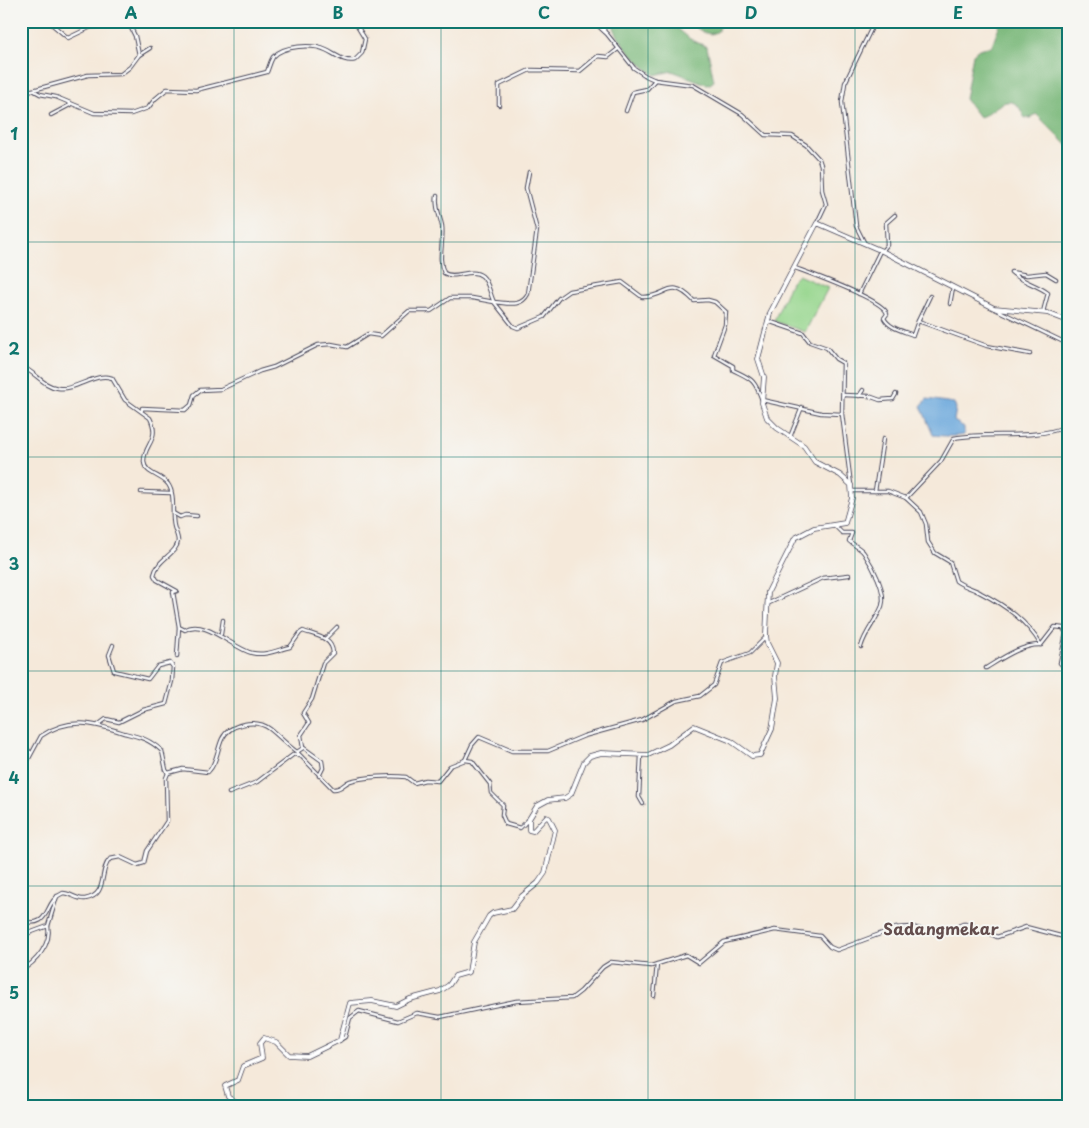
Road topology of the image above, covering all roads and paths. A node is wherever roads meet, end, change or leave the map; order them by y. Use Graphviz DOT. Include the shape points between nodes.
graph roads {
  1 [pos="48,21"];
  2 [pos="354,21"];
  3 [pos="593,21"];
  4 [pos="598,21"];
  5 [pos="605,21"];
  6 [pos="875,21"];
  7 [pos="603,30"];
  8 [pos="150,48"];
  9 [pos="618,49"];
  10 [pos="139,55"];
  11 [pos="655,80"];
  12 [pos="33,90"];
  13 [pos="21,91"];
  14 [pos="70,105"];
  15 [pos="499,105"];
  16 [pos="626,111"];
  17 [pos="51,115"];
  18 [pos="529,172"];
  19 [pos="437,196"];
  20 [pos="895,215"];
  21 [pos="817,223"];
  22 [pos="865,244"];
  23 [pos="881,251"];
  24 [pos="795,268"];
  25 [pos="1056,279"];
  26 [pos="953,287"];
  27 [pos="859,294"];
  28 [pos="930,296"];
  29 [pos="494,302"];
  30 [pos="950,304"];
  31 [pos="994,308"];
  32 [pos="1042,312"];
  33 [pos="768,320"];
  34 [pos="918,321"];
  35 [pos="1068,321"];
  36 [pos="1068,344"];
  37 [pos="1030,354"];
  38 [pos="21,366"];
  39 [pos="863,390"];
  40 [pos="896,394"];
  41 [pos="843,395"];
  42 [pos="858,397"];
  43 [pos="762,400"];
  44 [pos="802,407"];
  45 [pos="142,410"];
  46 [pos="842,414"];
  47 [pos="1068,426"];
  48 [pos="1063,428"];
  49 [pos="790,437"];
  50 [pos="883,439"];
  51 [pos="1068,448"];
  52 [pos="851,486"];
  53 [pos="853,491"];
  54 [pos="141,492"];
  55 [pos="875,492"];
  56 [pos="171,493"];
  57 [pos="906,498"];
  58 [pos="172,513"];
  59 [pos="197,516"];
  60 [pos="834,525"];
  61 [pos="849,575"];
  62 [pos="767,604"];
  63 [pos="223,620"];
  64 [pos="179,627"];
  65 [pos="336,627"];
  66 [pos="220,635"];
  67 [pos="766,635"];
  68 [pos="325,639"];
  69 [pos="113,645"];
  70 [pos="1041,646"];
  71 [pos="862,648"];
  72 [pos="177,656"];
  73 [pos="986,668"];
  74 [pos="1068,671"];
  75 [pos="98,724"];
  76 [pos="21,744"];
  77 [pos="304,748"];
  78 [pos="297,752"];
  79 [pos="31,753"];
  80 [pos="641,755"];
  81 [pos="304,760"];
  82 [pos="465,760"];
  83 [pos="21,767"];
  84 [pos="168,772"];
  85 [pos="319,776"];
  86 [pos="229,793"];
  87 [pos="643,804"];
  88 [pos="529,819"];
  89 [pos="58,895"];
  90 [pos="21,921"];
  91 [pos="48,926"];
  92 [pos="21,936"];
  93 [pos="1068,938"];
  94 [pos="657,964"];
  95 [pos="21,970"];
  96 [pos="654,996"];
  97 [pos="340,1040"];
  98 [pos="242,1107"];
  1 -- 10 [label="street" via="68,38 91,27 130,26"];
  2 -- 14 [label="street" via="365,39 362,53 352,61 322,48 297,47 274,56 267,72 196,90 167,89 148,108 131,114 94,113"];
  3 -- 7 [label="street"];
  4 -- 7 [label="street"];
  5 -- 7 [label="street"];
  6 -- 22 [label="street" via="843,87 842,102 856,226"];
  7 -- 9 [label="street"];
  8 -- 10 [label="street"];
  9 -- 11 [label="street" via="635,70"];
  9 -- 15 [label="street" via="608,56 598,56 580,71 522,72 499,84"];
  10 -- 12 [label="street" via="121,74 88,75"];
  11 -- 16 [label="street" via="647,89 633,92"];
  11 -- 21 [label="street" via="693,85 742,114 765,134 792,136 806,145 821,165 822,192 826,203"];
  12 -- 13 [label="street"];
  12 -- 14 [label="street"];
  14 -- 17 [label="street"];
  18 -- 29 [label="street" via="526,188 537,231 528,294 517,304"];
  19 -- 29 [label="street" via="436,208 443,236 440,259 443,272 449,276 472,273 481,276"];
  20 -- 23 [label="street" via="886,223 887,246"];
  21 -- 22 [label="street"];
  21 -- 24 [label="street"];
  22 -- 23 [label="street"];
  23 -- 26 [label="street"];
  23 -- 27 [label="street"];
  24 -- 27 [label="street"];
  24 -- 33 [label="street" via="773,304"];
  25 -- 32 [label="street" via="1046,273 1027,275 1011,272 1048,293"];
  26 -- 30 [label="street"];
  26 -- 31 [label="street"];
  27 -- 34 [label="street" via="886,309 886,323 898,329 913,335"];
  28 -- 34 [label="street"];
  29 -- 43 [label="street" via="513,326 519,328 544,318 566,292 618,282 628,285 642,297 676,288 693,301 716,302 724,308 727,316 714,355 756,384"];
  29 -- 45 [label="street" via="450,298 431,311 408,311 382,336 368,334 347,346 318,345 221,389 200,390 185,410"];
  31 -- 32 [label="street"];
  31 -- 36 [label="street"];
  32 -- 35 [label="street"];
  33 -- 41 [label="street" via="803,333 810,342 827,348 843,363"];
  33 -- 43 [label="street" via="758,360 764,377"];
  34 -- 37 [label="street" via="987,346"];
  38 -- 45 [label="street" via="45,383 60,388 110,377 116,382 124,400"];
  39 -- 42 [label="street"];
  40 -- 42 [label="street" via="893,399 884,401 869,396"];
  41 -- 42 [label="street"];
  41 -- 46 [label="street"];
  43 -- 44 [label="street"];
  43 -- 49 [label="street" via="767,418"];
  44 -- 46 [label="street"];
  44 -- 49 [label="street"];
  45 -- 56 [label="street" via="154,426 153,439 145,456 146,469 167,483"];
  46 -- 52 [label="street"];
  47 -- 48 [label="street"];
  48 -- 51 [label="street"];
  48 -- 57 [label="street" via="1031,436 982,434 954,438 941,460"];
  49 -- 52 [label="street" via="804,446 815,462 840,475"];
  50 -- 55 [label="street"];
  52 -- 53 [label="street"];
  53 -- 55 [label="street"];
  53 -- 60 [label="street" via="846,521 842,525"];
  54 -- 56 [label="street"];
  55 -- 57 [label="street" via="896,493"];
  56 -- 58 [label="street"];
  57 -- 70 [label="street" via="922,512 928,542 935,553 950,562 956,581 1018,616"];
  58 -- 59 [label="street" via="180,517"];
  58 -- 64 [label="street" via="178,544 159,562 154,575 177,591 173,592"];
  60 -- 62 [label="street" via="814,528 795,538 768,592"];
  60 -- 71 [label="street" via="842,533 852,533 849,541 864,553 878,576 884,598"];
  61 -- 62 [label="street" via="823,578"];
  62 -- 67 [label="street"];
  63 -- 66 [label="street"];
  64 -- 66 [label="street" via="185,630 196,627"];
  64 -- 72 [label="street"];
  65 -- 68 [label="street"];
  66 -- 68 [label="street" via="246,651 263,654 291,646 301,632"];
  67 -- 80 [label="street" via="777,663 777,698 772,728 760,755 752,756 731,741 694,726 667,746"];
  67 -- 82 [label="street" via="750,653 722,663 714,685 701,695 676,701 645,719 584,736 543,752 512,751 479,737"];
  68 -- 77 [label="street" via="333,653 323,663 312,699 303,713 309,723 301,735"];
  69 -- 75 [label="street" via="109,655 114,671 148,680 158,666 171,663 174,667 172,681 164,706 143,710 119,722 106,719"];
  70 -- 73 [label="street" via="1008,655"];
  70 -- 74 [label="street" via="1055,627 1063,628 1066,633 1060,663"];
  75 -- 79 [label="street" via="82,723 46,733"];
  75 -- 84 [label="street" via="145,738 162,751"];
  76 -- 79 [label="street"];
  77 -- 78 [label="street"];
  77 -- 85 [label="street" via="322,761"];
  78 -- 81 [label="street"];
  78 -- 84 [label="street" via="269,728 243,724 233,727 223,737 208,772 183,769"];
  79 -- 83 [label="street"];
  80 -- 87 [label="street" via="639,797"];
  80 -- 88 [label="street" via="601,753 590,756 584,762 571,794 541,803"];
  81 -- 85 [label="street"];
  81 -- 86 [label="street" via="294,754 257,782"];
  82 -- 85 [label="street" via="450,766 438,781 414,783 406,777 382,777 352,781 337,789 328,786"];
  82 -- 88 [label="street" via="472,760 490,784 492,793 503,804 502,815 506,824 520,828"];
  84 -- 89 [label="street" via="167,821 147,851 144,863 137,865 115,857 105,865 102,886 95,894 84,899 65,892"];
  88 -- 97 [label="street" via="530,830 546,817 555,830 545,873 512,909 489,916 474,942 469,972 455,976 449,986 440,991 410,998 399,1006 369,1001 350,1003"];
  89 -- 90 [label="street" via="52,899 41,920"];
  89 -- 91 [label="street"];
  91 -- 92 [label="street"];
  91 -- 95 [label="street" via="49,936 41,952"];
  93 -- 94 [label="street" via="1031,927 997,938 970,924 963,924 939,934 896,928 837,950 820,936 776,930 724,942 700,963 686,955"];
  94 -- 96 [label="street"];
  94 -- 97 [label="street" via="611,962 572,998 516,1000 440,1017 417,1013 398,1021 357,1012 350,1018 345,1037"];
  97 -- 98 [label="street" via="307,1056 296,1057 286,1054 275,1041 264,1038 260,1042 262,1058 243,1066 238,1080 225,1086 228,1096"];
}
